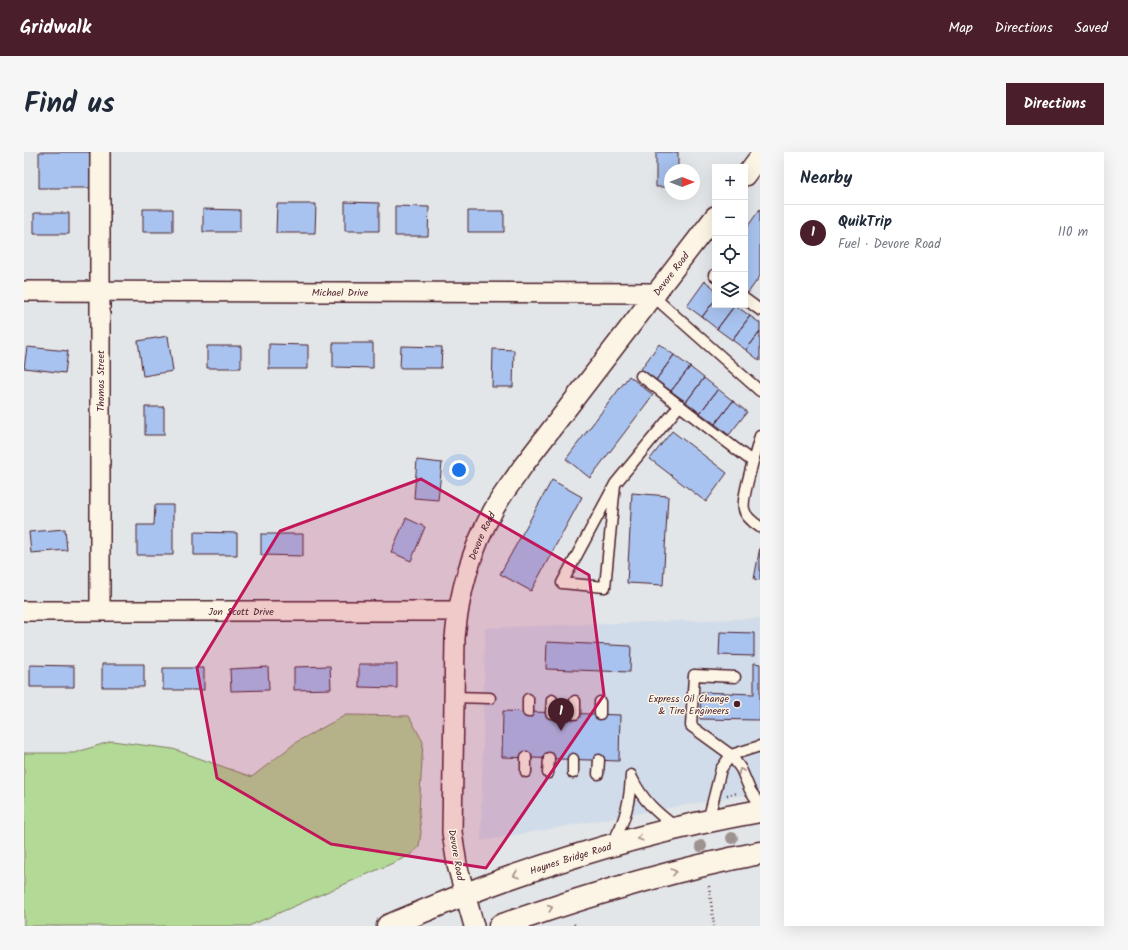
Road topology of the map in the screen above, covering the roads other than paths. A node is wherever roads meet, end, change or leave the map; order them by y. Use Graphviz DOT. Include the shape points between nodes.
graph roads {
  1 [pos="100,152"];
  2 [pos="760,156"];
  3 [pos="748,172"];
  4 [pos="712,220"];
  5 [pos="24,291"];
  6 [pos="100,291"];
  7 [pos="655,295"];
  8 [pos="748,300"];
  9 [pos="758,305"];
  10 [pos="641,376"];
  11 [pos="760,391"];
  12 [pos="680,406"];
  13 [pos="760,436"];
  14 [pos="753,462"];
  15 [pos="615,484"];
  16 [pos="760,527"];
  17 [pos="100,610"];
  18 [pos="24,611"];
  19 [pos="457,611"];
  20 [pos="735,677"];
  21 [pos="454,697"];
  22 [pos="490,698"];
  23 [pos="528,699"];
  24 [pos="552,700"];
  25 [pos="575,701"];
  26 [pos="600,702"];
  27 [pos="528,712"];
  28 [pos="551,713"];
  29 [pos="575,714"];
  30 [pos="600,714"];
  31 [pos="760,746"];
  32 [pos="731,755"];
  33 [pos="526,757"];
  34 [pos="549,758"];
  35 [pos="573,759"];
  36 [pos="599,760"];
  37 [pos="526,772"];
  38 [pos="548,773"];
  39 [pos="573,773"];
  40 [pos="598,774"];
  41 [pos="760,805"];
  42 [pos="760,811"];
  43 [pos="708,821"];
  44 [pos="676,828"];
  45 [pos="610,847"];
  46 [pos="760,853"];
  47 [pos="465,894"];
  48 [pos="388,926"];
  49 [pos="474,926"];
  50 [pos="500,926"];
  1 -- 6 [label="street, Thomas Street"];
  2 -- 3 [label="street"];
  4 -- 7 [label="street, Devore Road"];
  5 -- 6 [label="street, Michael Drive"];
  6 -- 7 [label="street, Michael Drive"];
  6 -- 17 [label="street, Thomas Street"];
  7 -- 11 [label="lane"];
  7 -- 19 [label="street, Devore Road" via="494,508 470,558"];
  8 -- 9 [label="lane"];
  10 -- 12 [label="lane"];
  12 -- 14 [label="lane"];
  12 -- 15 [label="lane"];
  13 -- 14 [label="lane"];
  14 -- 16 [label="lane" via="744,508 748,518"];
  15 -- 15 [label="lane" via="605,587 562,583 572,563"];
  17 -- 18 [label="street, Jon Scott Drive"];
  17 -- 19 [label="street, Jon Scott Drive"];
  19 -- 21 [label="street, Devore Road"];
  20 -- 32 [label="lane" via="694,675 691,726"];
  21 -- 22 [label="lane"];
  21 -- 47 [label="street, Devore Road" via="452,832"];
  23 -- 27 [label="lane"];
  24 -- 28 [label="lane"];
  25 -- 29 [label="lane"];
  26 -- 30 [label="lane"];
  31 -- 32 [label="lane"];
  41 -- 32 [label="lane, one-way"];
  32 -- 43 [label="lane" via="721,769"];
  33 -- 37 [label="lane"];
  34 -- 38 [label="lane"];
  35 -- 39 [label="lane"];
  36 -- 40 [label="lane"];
  42 -- 43 [label="main road, Haynes Bridge Road"];
  43 -- 44 [label="main road, Haynes Bridge Road"];
  44 -- 45 [label="main road, Haynes Bridge Road, one-way"];
  44 -- 45 [label="lane" via="647,803 631,774 628,809"];
  45 -- 47 [label="main road, Haynes Bridge Road, one-way" via="562,860"];
  50 -- 46 [label="main road, one-way" via="615,887"];
  47 -- 48 [label="main road, Haynes Bridge Road"];
  47 -- 49 [label="street, Devore Road"];
}
